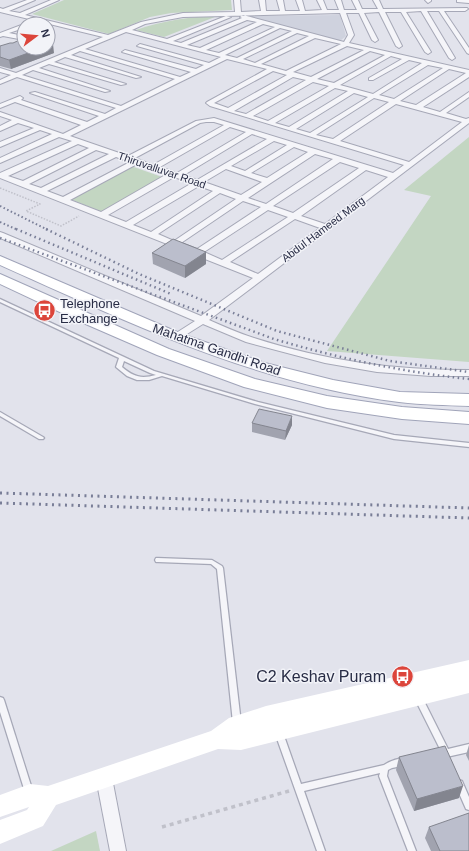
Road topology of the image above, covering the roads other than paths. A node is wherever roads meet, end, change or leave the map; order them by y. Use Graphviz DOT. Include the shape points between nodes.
graph roads {
  1 [pos="32,0"];
  2 [pos="56,0"];
  3 [pos="237,0"];
  4 [pos="262,0"];
  5 [pos="280,0"];
  6 [pos="299,0"];
  7 [pos="320,0"];
  8 [pos="338,0"];
  9 [pos="355,0"];
  10 [pos="376,0"];
  11 [pos="458,0"];
  12 [pos="469,1"];
  13 [pos="404,9"];
  14 [pos="465,9"];
  15 [pos="423,10"];
  16 [pos="441,10"];
  17 [pos="2,11"];
  18 [pos="361,11"];
  19 [pos="382,11"];
  20 [pos="303,12"];
  21 [pos="324,12"];
  22 [pos="343,12"];
  23 [pos="264,13"];
  24 [pos="283,13"];
  25 [pos="237,14"];
  26 [pos="20,15"];
  27 [pos="469,15"];
  28 [pos="24,16"];
  29 [pos="247,18"];
  30 [pos="262,22"];
  31 [pos="56,24"];
  32 [pos="279,26"];
  33 [pos="16,29"];
  34 [pos="126,30"];
  35 [pos="297,31"];
  36 [pos="2,34"];
  37 [pos="314,36"];
  38 [pos="16,37"];
  39 [pos="108,37"];
  40 [pos="157,38"];
  41 [pos="375,40"];
  42 [pos="167,41"];
  43 [pos="346,44"];
  44 [pos="181,45"];
  45 [pos="140,46"];
  46 [pos="399,46"];
  47 [pos="79,49"];
  48 [pos="370,49"];
  49 [pos="200,50"];
  50 [pos="126,52"];
  51 [pos="428,52"];
  52 [pos="469,52"];
  53 [pos="390,54"];
  54 [pos="64,55"];
  55 [pos="223,56"];
  56 [pos="110,58"];
  57 [pos="408,58"];
  58 [pos="452,58"];
  59 [pos="237,60"];
  60 [pos="48,62"];
  61 [pos="428,62"];
  62 [pos="256,64"];
  63 [pos="210,65"];
  64 [pos="449,67"];
  65 [pos="32,68"];
  66 [pos="272,69"];
  67 [pos="0,70"];
  68 [pos="152,71"];
  69 [pos="196,71"];
  70 [pos="469,73"];
  71 [pos="290,74"];
  72 [pos="354,74"];
  73 [pos="16,75"];
  74 [pos="138,77"];
  75 [pos="180,79"];
  76 [pos="311,80"];
  77 [pos="0,82"];
  78 [pos="381,82"];
  79 [pos="123,84"];
  80 [pos="50,85"];
  81 [pos="334,86"];
  82 [pos="107,91"];
  83 [pos="353,91"];
  84 [pos="33,93"];
  85 [pos="469,94"];
  86 [pos="372,96"];
  87 [pos="92,98"];
  88 [pos="14,100"];
  89 [pos="394,102"];
  90 [pos="0,106"];
  91 [pos="122,108"];
  92 [pos="417,108"];
  93 [pos="228,111"];
  94 [pos="0,114"];
  95 [pos="441,114"];
  96 [pos="105,116"];
  97 [pos="248,116"];
  98 [pos="18,120"];
  99 [pos="468,121"];
  100 [pos="269,123"];
  101 [pos="88,125"];
  102 [pos="229,126"];
  103 [pos="0,128"];
  104 [pos="40,128"];
  105 [pos="290,129"];
  106 [pos="251,132"];
  107 [pos="61,135"];
  108 [pos="311,135"];
  109 [pos="272,139"];
  110 [pos="78,141"];
  111 [pos="334,142"];
  112 [pos="292,145"];
  113 [pos="0,146"];
  114 [pos="96,147"];
  115 [pos="314,151"];
  116 [pos="116,154"];
  117 [pos="128,158"];
  118 [pos="338,159"];
  119 [pos="0,161"];
  120 [pos="137,161"];
  121 [pos="409,164"];
  122 [pos="154,167"];
  123 [pos="226,167"];
  124 [pos="365,167"];
  125 [pos="246,173"];
  126 [pos="1,175"];
  127 [pos="175,175"];
  128 [pos="394,176"];
  129 [pos="268,181"];
  130 [pos="198,183"];
  131 [pos="22,184"];
  132 [pos="220,190"];
  133 [pos="41,191"];
  134 [pos="242,198"];
  135 [pos="64,200"];
  136 [pos="267,207"];
  137 [pos="102,215"];
  138 [pos="295,216"];
  139 [pos="127,225"];
  140 [pos="325,227"];
  141 [pos="0,235"];
  142 [pos="152,235"];
  143 [pos="175,244"];
  144 [pos="197,253"];
  145 [pos="0,260"];
  146 [pos="223,263"];
  147 [pos="259,277"];
  148 [pos="0,278"];
  149 [pos="0,300"];
  150 [pos="202,320"];
  151 [pos="176,337"];
  152 [pos="122,358"];
  153 [pos="469,373"];
  154 [pos="161,375"];
  155 [pos="469,400"];
  156 [pos="0,414"];
  157 [pos="469,418"];
  158 [pos="41,438"];
  159 [pos="469,445"];
  160 [pos="158,560"];
  161 [pos="469,668"];
  162 [pos="469,684"];
  163 [pos="414,689"];
  164 [pos="0,700"];
  165 [pos="237,725"];
  166 [pos="278,731"];
  167 [pos="218,739"];
  168 [pos="469,748"];
  169 [pos="430,757"];
  170 [pos="447,757"];
  171 [pos="414,760"];
  172 [pos="385,768"];
  173 [pos="454,773"];
  174 [pos="104,778"];
  175 [pos="299,788"];
  176 [pos="39,796"];
  177 [pos="0,806"];
  178 [pos="469,806"];
  179 [pos="0,832"];
  180 [pos="118,851"];
  181 [pos="321,851"];
  182 [pos="412,851"];
  1 -- 17 [label="street"];
  2 -- 26 [label="street"];
  3 -- 25 [label="street"];
  4 -- 23 [label="street"];
  5 -- 24 [label="street"];
  6 -- 20 [label="street"];
  7 -- 21 [label="street"];
  8 -- 22 [label="street"];
  9 -- 18 [label="street"];
  10 -- 19 [label="street"];
  11 -- 12 [label="street"];
  11 -- 14 [label="street"];
  13 -- 15 [label="street"];
  13 -- 19 [label="street"];
  13 -- 51 [label="street"];
  14 -- 16 [label="street"];
  14 -- 27 [label="street"];
  15 -- 16 [label="street"];
  15 -- 58 [label="street"];
  16 -- 52 [label="street"];
  17 -- 26 [label="street"];
  18 -- 19 [label="street"];
  18 -- 22 [label="street"];
  18 -- 41 [label="street"];
  19 -- 46 [label="street"];
  20 -- 21 [label="street"];
  20 -- 24 [label="street"];
  21 -- 22 [label="street"];
  22 -- 43 [label="street" via="351,35"];
  23 -- 24 [label="street"];
  23 -- 25 [label="street"];
  25 -- 29 [label="street"];
  25 -- 34 [label="street" via="160,18"];
  25 -- 42 [label="street"];
  26 -- 28 [label="street"];
  29 -- 30 [label="street"];
  29 -- 44 [label="street"];
  30 -- 32 [label="street"];
  30 -- 49 [label="street"];
  31 -- 39 [label="street"];
  32 -- 35 [label="street"];
  32 -- 55 [label="street"];
  33 -- 36 [label="street"];
  34 -- 39 [label="street"];
  34 -- 40 [label="street"];
  35 -- 37 [label="street"];
  35 -- 59 [label="street"];
  36 -- 38 [label="street"];
  37 -- 43 [label="street"];
  37 -- 62 [label="street"];
  39 -- 47 [label="street"];
  40 -- 42 [label="street"];
  40 -- 45 [label="street"];
  42 -- 44 [label="street"];
  43 -- 48 [label="street"];
  43 -- 71 [label="street"];
  44 -- 49 [label="street"];
  45 -- 50 [label="street"];
  45 -- 63 [label="street"];
  47 -- 54 [label="street"];
  47 -- 56 [label="street"];
  48 -- 53 [label="street"];
  48 -- 76 [label="street"];
  49 -- 55 [label="street"];
  50 -- 56 [label="street"];
  50 -- 69 [label="street"];
  53 -- 57 [label="street"];
  53 -- 72 [label="street"];
  54 -- 60 [label="street"];
  54 -- 74 [label="street"];
  55 -- 59 [label="street"];
  55 -- 63 [label="street"];
  56 -- 68 [label="street"];
  57 -- 61 [label="street"];
  57 -- 78 [label="street"];
  59 -- 62 [label="street"];
  60 -- 65 [label="street"];
  60 -- 79 [label="street"];
  61 -- 64 [label="street"];
  61 -- 78 [label="street"];
  62 -- 66 [label="street"];
  63 -- 69 [label="street"];
  64 -- 70 [label="street"];
  64 -- 89 [label="street"];
  65 -- 73 [label="street"];
  65 -- 82 [label="street"];
  66 -- 71 [label="street"];
  66 -- 93 [label="street" via="209,103"];
  67 -- 73 [label="street"];
  68 -- 74 [label="street"];
  68 -- 75 [label="street"];
  69 -- 75 [label="street"];
  70 -- 92 [label="street"];
  71 -- 76 [label="street"];
  71 -- 93 [label="street"];
  72 -- 78 [label="street"];
  72 -- 81 [label="street"];
  73 -- 77 [label="street"];
  73 -- 80 [label="street"];
  74 -- 79 [label="street"];
  75 -- 91 [label="street"];
  76 -- 81 [label="street"];
  76 -- 97 [label="street"];
  78 -- 86 [label="street"];
  79 -- 82 [label="street"];
  80 -- 84 [label="street"];
  80 -- 87 [label="street"];
  81 -- 83 [label="street"];
  81 -- 100 [label="street"];
  82 -- 87 [label="street"];
  83 -- 86 [label="street"];
  83 -- 105 [label="street"];
  84 -- 88 [label="street"];
  84 -- 96 [label="street"];
  85 -- 95 [label="street"];
  86 -- 89 [label="street"];
  86 -- 108 [label="street"];
  87 -- 91 [label="street"];
  88 -- 90 [label="street"];
  88 -- 101 [label="street"];
  89 -- 92 [label="street"];
  89 -- 111 [label="street"];
  91 -- 96 [label="street"];
  92 -- 95 [label="street"];
  93 -- 97 [label="street"];
  94 -- 98 [label="street, Thiruvalluvar Road"];
  95 -- 99 [label="street"];
  96 -- 101 [label="street"];
  97 -- 100 [label="street"];
  98 -- 103 [label="street"];
  98 -- 104 [label="street, Thiruvalluvar Road"];
  99 -- 121 [label="street, Abdul Hameed Marg"];
  100 -- 105 [label="street"];
  101 -- 107 [label="street"];
  102 -- 106 [label="street"];
  102 -- 117 [label="street" via="214,120 198,122"];
  102 -- 122 [label="street"];
  104 -- 107 [label="street, Thiruvalluvar Road"];
  104 -- 113 [label="street"];
  105 -- 108 [label="street"];
  106 -- 109 [label="street"];
  106 -- 127 [label="street"];
  107 -- 110 [label="street, Thiruvalluvar Road"];
  107 -- 119 [label="street"];
  108 -- 111 [label="street"];
  109 -- 112 [label="street"];
  109 -- 123 [label="street"];
  110 -- 114 [label="street, Thiruvalluvar Road"];
  110 -- 126 [label="street"];
  111 -- 121 [label="street"];
  112 -- 115 [label="street"];
  112 -- 125 [label="street"];
  114 -- 116 [label="street, Thiruvalluvar Road"];
  114 -- 131 [label="street"];
  115 -- 118 [label="street"];
  115 -- 129 [label="street"];
  116 -- 117 [label="street, Thiruvalluvar Road"];
  116 -- 133 [label="street"];
  117 -- 120 [label="street, Thiruvalluvar Road"];
  118 -- 124 [label="street"];
  118 -- 136 [label="street"];
  120 -- 122 [label="street, Thiruvalluvar Road"];
  120 -- 135 [label="street"];
  121 -- 128 [label="street, Abdul Hameed Marg"];
  122 -- 127 [label="street, Thiruvalluvar Road"];
  123 -- 125 [label="street"];
  123 -- 130 [label="street"];
  124 -- 128 [label="street"];
  124 -- 138 [label="street"];
  125 -- 129 [label="street"];
  126 -- 131 [label="street"];
  127 -- 130 [label="street, Thiruvalluvar Road"];
  127 -- 137 [label="street"];
  128 -- 140 [label="street, Abdul Hameed Marg"];
  129 -- 134 [label="street"];
  130 -- 132 [label="street, Thiruvalluvar Road"];
  130 -- 139 [label="street"];
  131 -- 133 [label="street"];
  132 -- 134 [label="street, Thiruvalluvar Road"];
  132 -- 142 [label="street"];
  133 -- 135 [label="street"];
  134 -- 136 [label="street, Thiruvalluvar Road"];
  134 -- 143 [label="street"];
  135 -- 137 [label="street"];
  136 -- 138 [label="street, Thiruvalluvar Road"];
  136 -- 144 [label="street"];
  137 -- 139 [label="street"];
  138 -- 140 [label="street, Thiruvalluvar Road"];
  138 -- 146 [label="street"];
  139 -- 142 [label="street"];
  140 -- 147 [label="street, Abdul Hameed Marg"];
  141 -- 150 [label="street"];
  142 -- 143 [label="street"];
  143 -- 144 [label="street"];
  144 -- 146 [label="street"];
  145 -- 151 [label="main road, Mahatma Gandhi Road"];
  146 -- 147 [label="street"];
  147 -- 150 [label="street, Abdul Hameed Marg"];
  148 -- 157 [label="main road, Mahatma Gandhi Road" via="163,352 250,383 327,402 402,413"];
  149 -- 152 [label="lane"];
  150 -- 151 [label="street, Abdul Hameed Marg"];
  150 -- 153 [label="street" via="249,340 325,360 377,369"];
  151 -- 155 [label="main road, Mahatma Gandhi Road" via="260,367 333,385 400,397"];
  152 -- 154 [label="lane"];
  152 -- 154 [label="lane" via="119,367 127,375 139,380"];
  154 -- 159 [label="lane" via="257,403 394,437"];
  156 -- 158 [label="lane"];
  160 -- 165 [label="lane" via="212,562 220,568"];
  161 -- 163 [label="main road"];
  162 -- 163 [label="main road"];
  163 -- 165 [label="main road" via="266,716"];
  163 -- 166 [label="main road"];
  163 -- 170 [label="lane"];
  164 -- 176 [label="lane"];
  165 -- 167 [label="main road"];
  166 -- 167 [label="main road" via="241,740"];
  166 -- 175 [label="lane"];
  167 -- 174 [label="main road"];
  168 -- 170 [label="lane"];
  169 -- 170 [label="lane"];
  171 -- 172 [label="lane" via="391,764"];
  172 -- 175 [label="lane"];
  172 -- 182 [label="lane" via="383,776"];
  173 -- 178 [label="lane"];
  174 -- 176 [label="main road"];
  174 -- 180 [label="street"];
  175 -- 181 [label="lane"];
  176 -- 177 [label="main road"];
  176 -- 179 [label="main road" via="35,818"];
}
